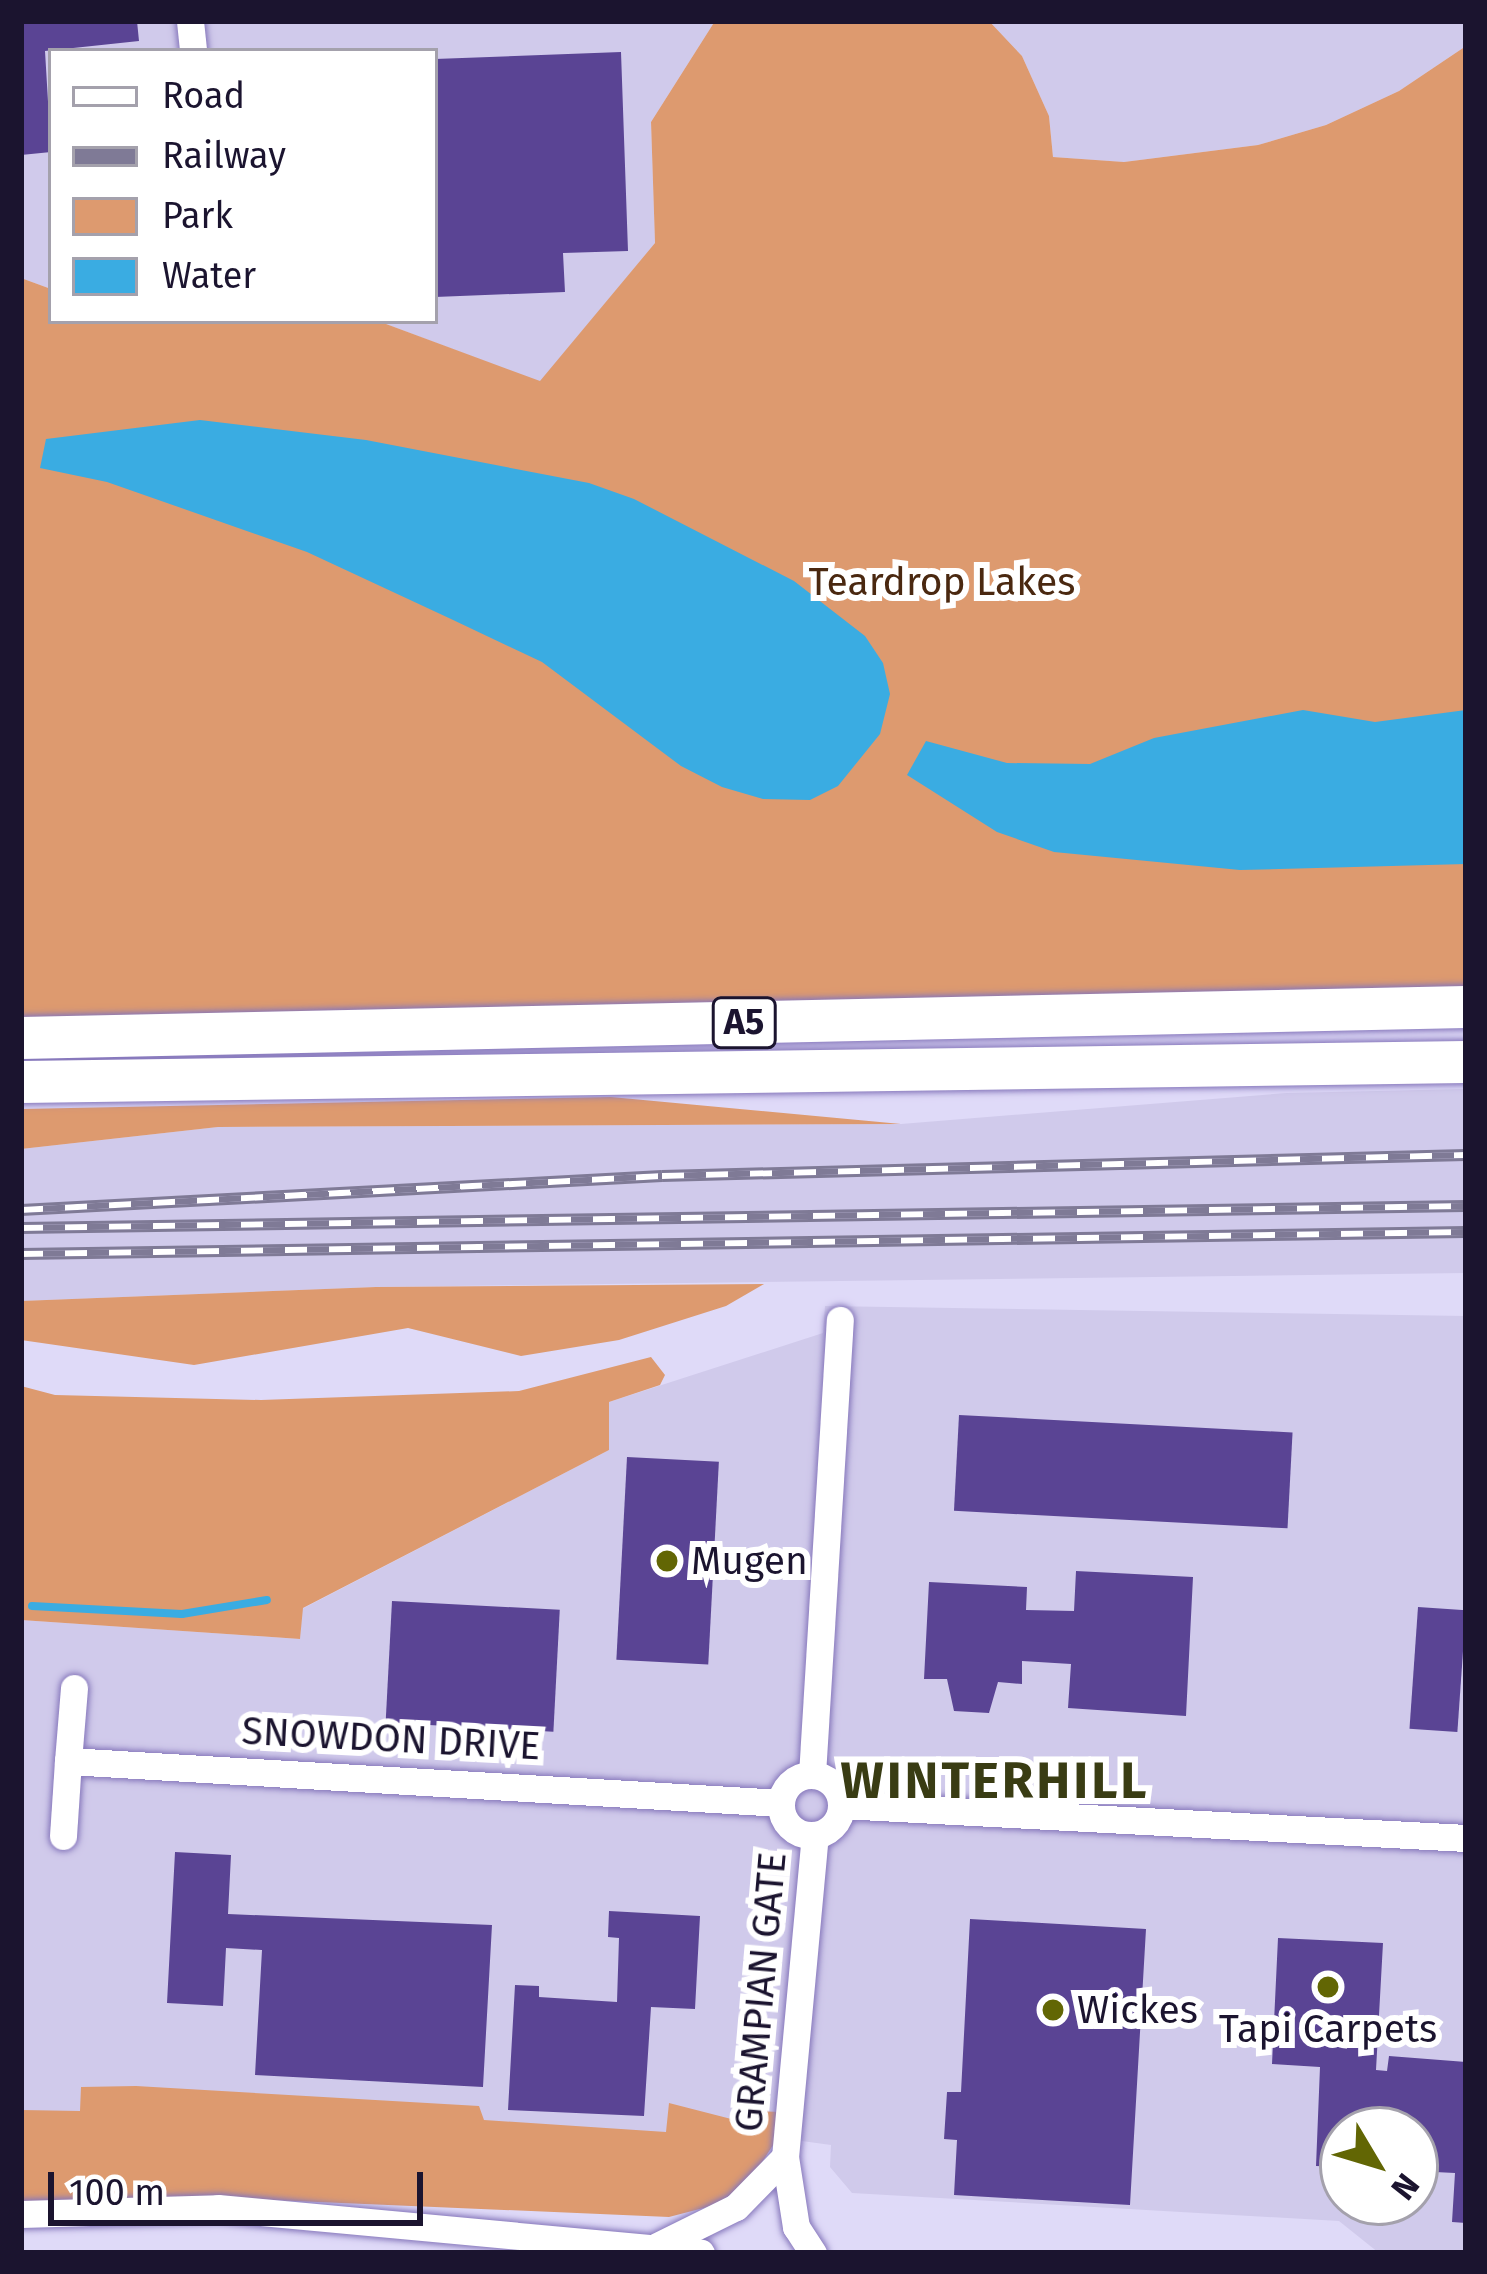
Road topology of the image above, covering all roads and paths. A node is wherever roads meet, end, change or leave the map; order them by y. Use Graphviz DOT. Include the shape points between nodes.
graph roads {
  1 [pos="1466,1007"];
  2 [pos="21,1038"];
  3 [pos="1466,1062"];
  4 [pos="21,1082"];
  5 [pos="840,1320"];
  6 [pos="74,1688"];
  7 [pos="68,1761"];
  8 [pos="812,1775"];
  9 [pos="781,1804"];
  10 [pos="841,1805"];
  11 [pos="814,1835"];
  12 [pos="63,1836"];
  13 [pos="1466,1838"];
  14 [pos="785,2157"];
  15 [pos="21,2214"];
  16 [pos="657,2246"];
  17 [pos="700,2253"];
  18 [pos="814,2253"];
  1 -- 2 [label="highway, A5"];
  3 -- 4 [label="highway, A5"];
  5 -- 8 [label="street"];
  6 -- 7 [label="street"];
  7 -- 9 [label="street, SNOWDON DRIVE"];
  7 -- 12 [label="street"];
  8 -- 9 [label="street" via="794,1780"];
  8 -- 10 [label="street" via="835,1787"];
  9 -- 11 [label="street" via="788,1825"];
  10 -- 11 [label="street" via="837,1819"];
  10 -- 13 [label="street"];
  11 -- 14 [label="street, GRAMPIAN GATE"];
  14 -- 16 [label="street, GRAMPIAN GATE" via="736,2207"];
  14 -- 18 [label="street, GRAMPIAN GATE" via="796,2227"];
  15 -- 16 [label="street" via="218,2208"];
  16 -- 17 [label="street"];
}
